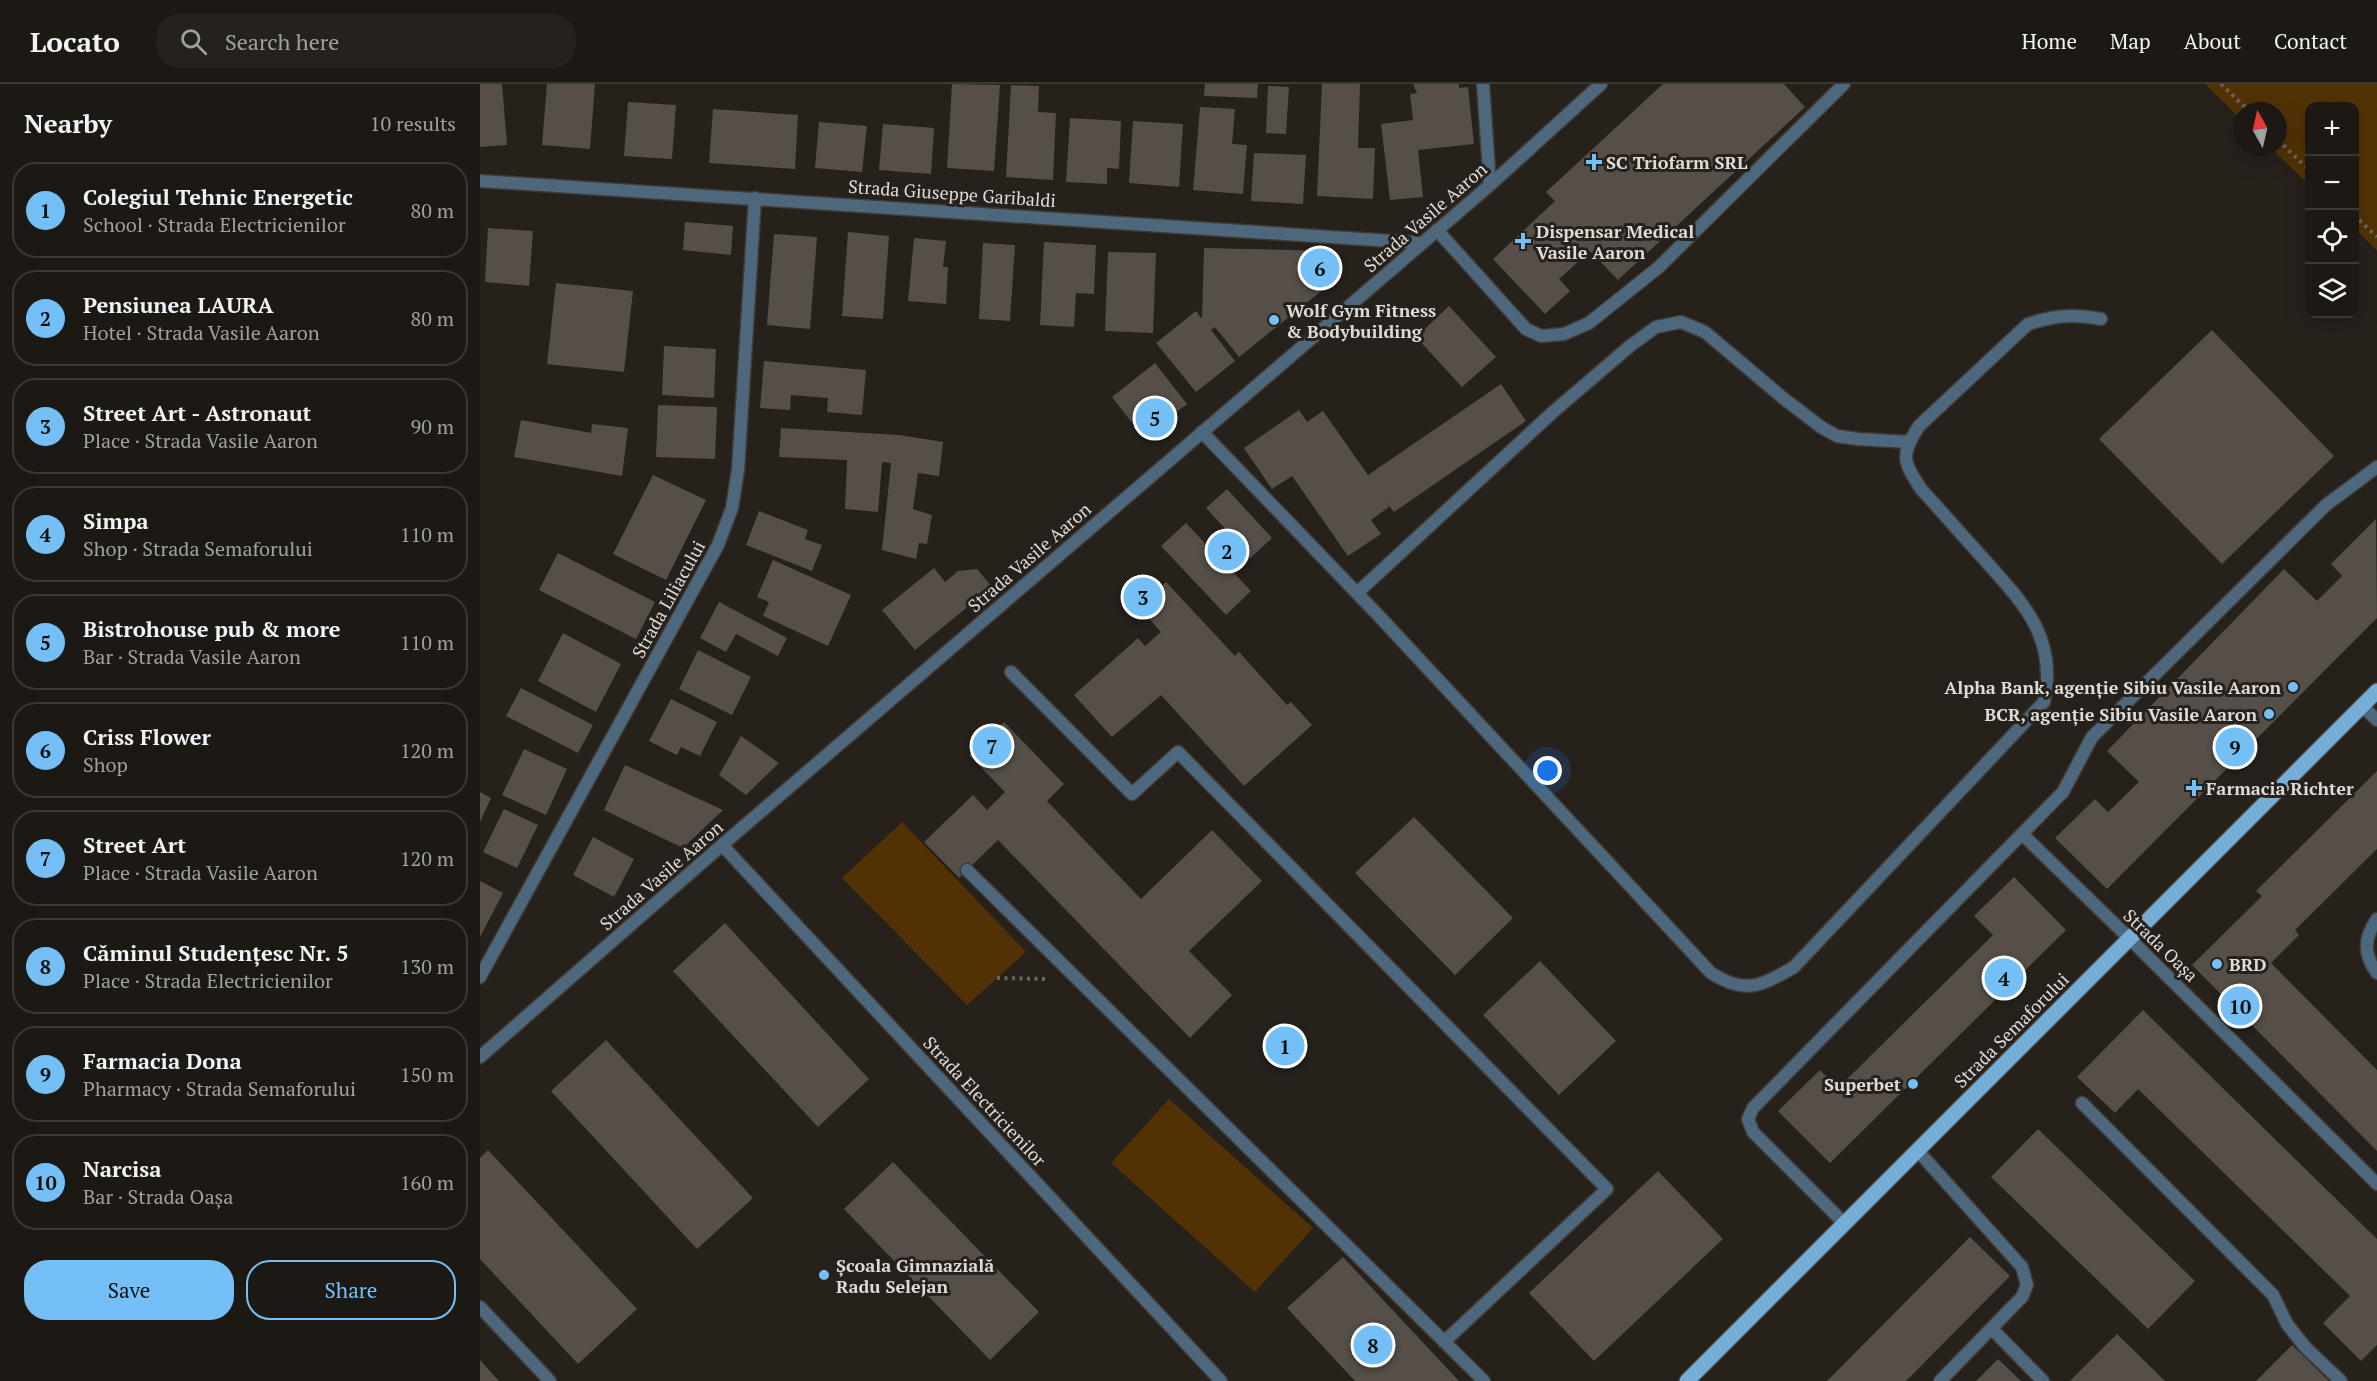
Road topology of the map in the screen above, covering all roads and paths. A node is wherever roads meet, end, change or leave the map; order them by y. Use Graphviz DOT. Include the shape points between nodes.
graph roads {
  1 [pos="1483,84"];
  2 [pos="1601,84"];
  3 [pos="1844,84"];
  4 [pos="2222,84"];
  5 [pos="2240,102"];
  6 [pos="2287,149"];
  7 [pos="2305,166"];
  8 [pos="480,181"];
  9 [pos="1490,185"];
  10 [pos="755,198"];
  11 [pos="2359,219"];
  12 [pos="1437,230"];
  13 [pos="2377,237"];
  14 [pos="1422,243"];
  15 [pos="2101,319"];
  16 [pos="1202,432"];
  17 [pos="1909,442"];
  18 [pos="2377,467"];
  19 [pos="1357,593"];
  20 [pos="1011,672"];
  21 [pos="2377,691"];
  22 [pos="2362,706"];
  23 [pos="2377,720"];
  24 [pos="2022,834"];
  25 [pos="722,845"];
  26 [pos="967,870"];
  27 [pos="2377,919"];
  28 [pos="2130,939"];
  29 [pos="2377,973"];
  30 [pos="480,977"];
  31 [pos="997,978"];
  32 [pos="1077,979"];
  33 [pos="480,1057"];
  34 [pos="2082,1103"];
  35 [pos="1918,1151"];
  36 [pos="2377,1184"];
  37 [pos="1845,1224"];
  38 [pos="480,1307"];
  39 [pos="1992,1329"];
  40 [pos="1444,1342"];
  41 [pos="550,1381"];
  42 [pos="1221,1381"];
  43 [pos="1484,1381"];
  44 [pos="1687,1381"];
  45 [pos="1940,1381"];
  46 [pos="2043,1381"];
  47 [pos="2341,1381"];
  1 -- 9 [label="street"];
  2 -- 9 [label="street, Strada Vasile Aaron"];
  3 -- 12 [label="street" via="1659,267 1589,324 1564,334 1541,336 1526,329"];
  4 -- 5 [label="path"];
  6 -- 7 [label="path"];
  8 -- 10 [label="street, Strada Giuseppe Garibaldi"];
  9 -- 12 [label="street, Strada Vasile Aaron"];
  10 -- 14 [label="street, Strada Giuseppe Garibaldi"];
  10 -- 30 [label="street, Strada Liliacului" via="738,470 732,508 718,545"];
  11 -- 13 [label="path"];
  12 -- 14 [label="street, Strada Vasile Aaron"];
  14 -- 16 [label="street, Strada Vasile Aaron"];
  15 -- 17 [label="street" via="2075,315 2028,324 1919,426"];
  16 -- 19 [label="street"];
  16 -- 25 [label="street, Strada Vasile Aaron"];
  17 -- 19 [label="street" via="1837,436 1783,398 1705,332 1681,322 1656,327 1554,412"];
  17 -- 19 [label="street" via="1905,453 1908,469 1921,489 2023,603 2041,636 2048,683 2044,702 1794,967 1770,981 1748,987 1727,984 1711,973"];
  18 -- 24 [label="street" via="2326,505 2092,736 2063,792"];
  20 -- 40 [label="street" via="1132,794 1178,752 1607,1189"];
  21 -- 22 [label="main road, Strada Semaforului"];
  22 -- 23 [label="street"];
  22 -- 28 [label="main road, Strada Semaforului"];
  24 -- 28 [label="street, Strada Oașa"];
  24 -- 37 [label="street" via="1753,1108 1748,1119 1753,1132"];
  25 -- 33 [label="street, Strada Vasile Aaron"];
  25 -- 42 [label="street, Strada Electricienilor"];
  26 -- 32 [label="street"];
  27 -- 29 [label="street" via="2366,938 2368,955"];
  28 -- 35 [label="main road, Strada Semaforului"];
  28 -- 36 [label="street, Strada Oașa"];
  31 -- 32 [label="path"];
  32 -- 40 [label="street"];
  34 -- 47 [label="street" via="2273,1295 2287,1324"];
  35 -- 37 [label="main road, Strada Semaforului"];
  35 -- 39 [label="street" via="2022,1267 2027,1285 2022,1297"];
  37 -- 44 [label="main road, Strada Semaforului"];
  38 -- 41 [label="street"];
  39 -- 45 [label="street"];
  39 -- 46 [label="street"];
  40 -- 43 [label="street"];
}
